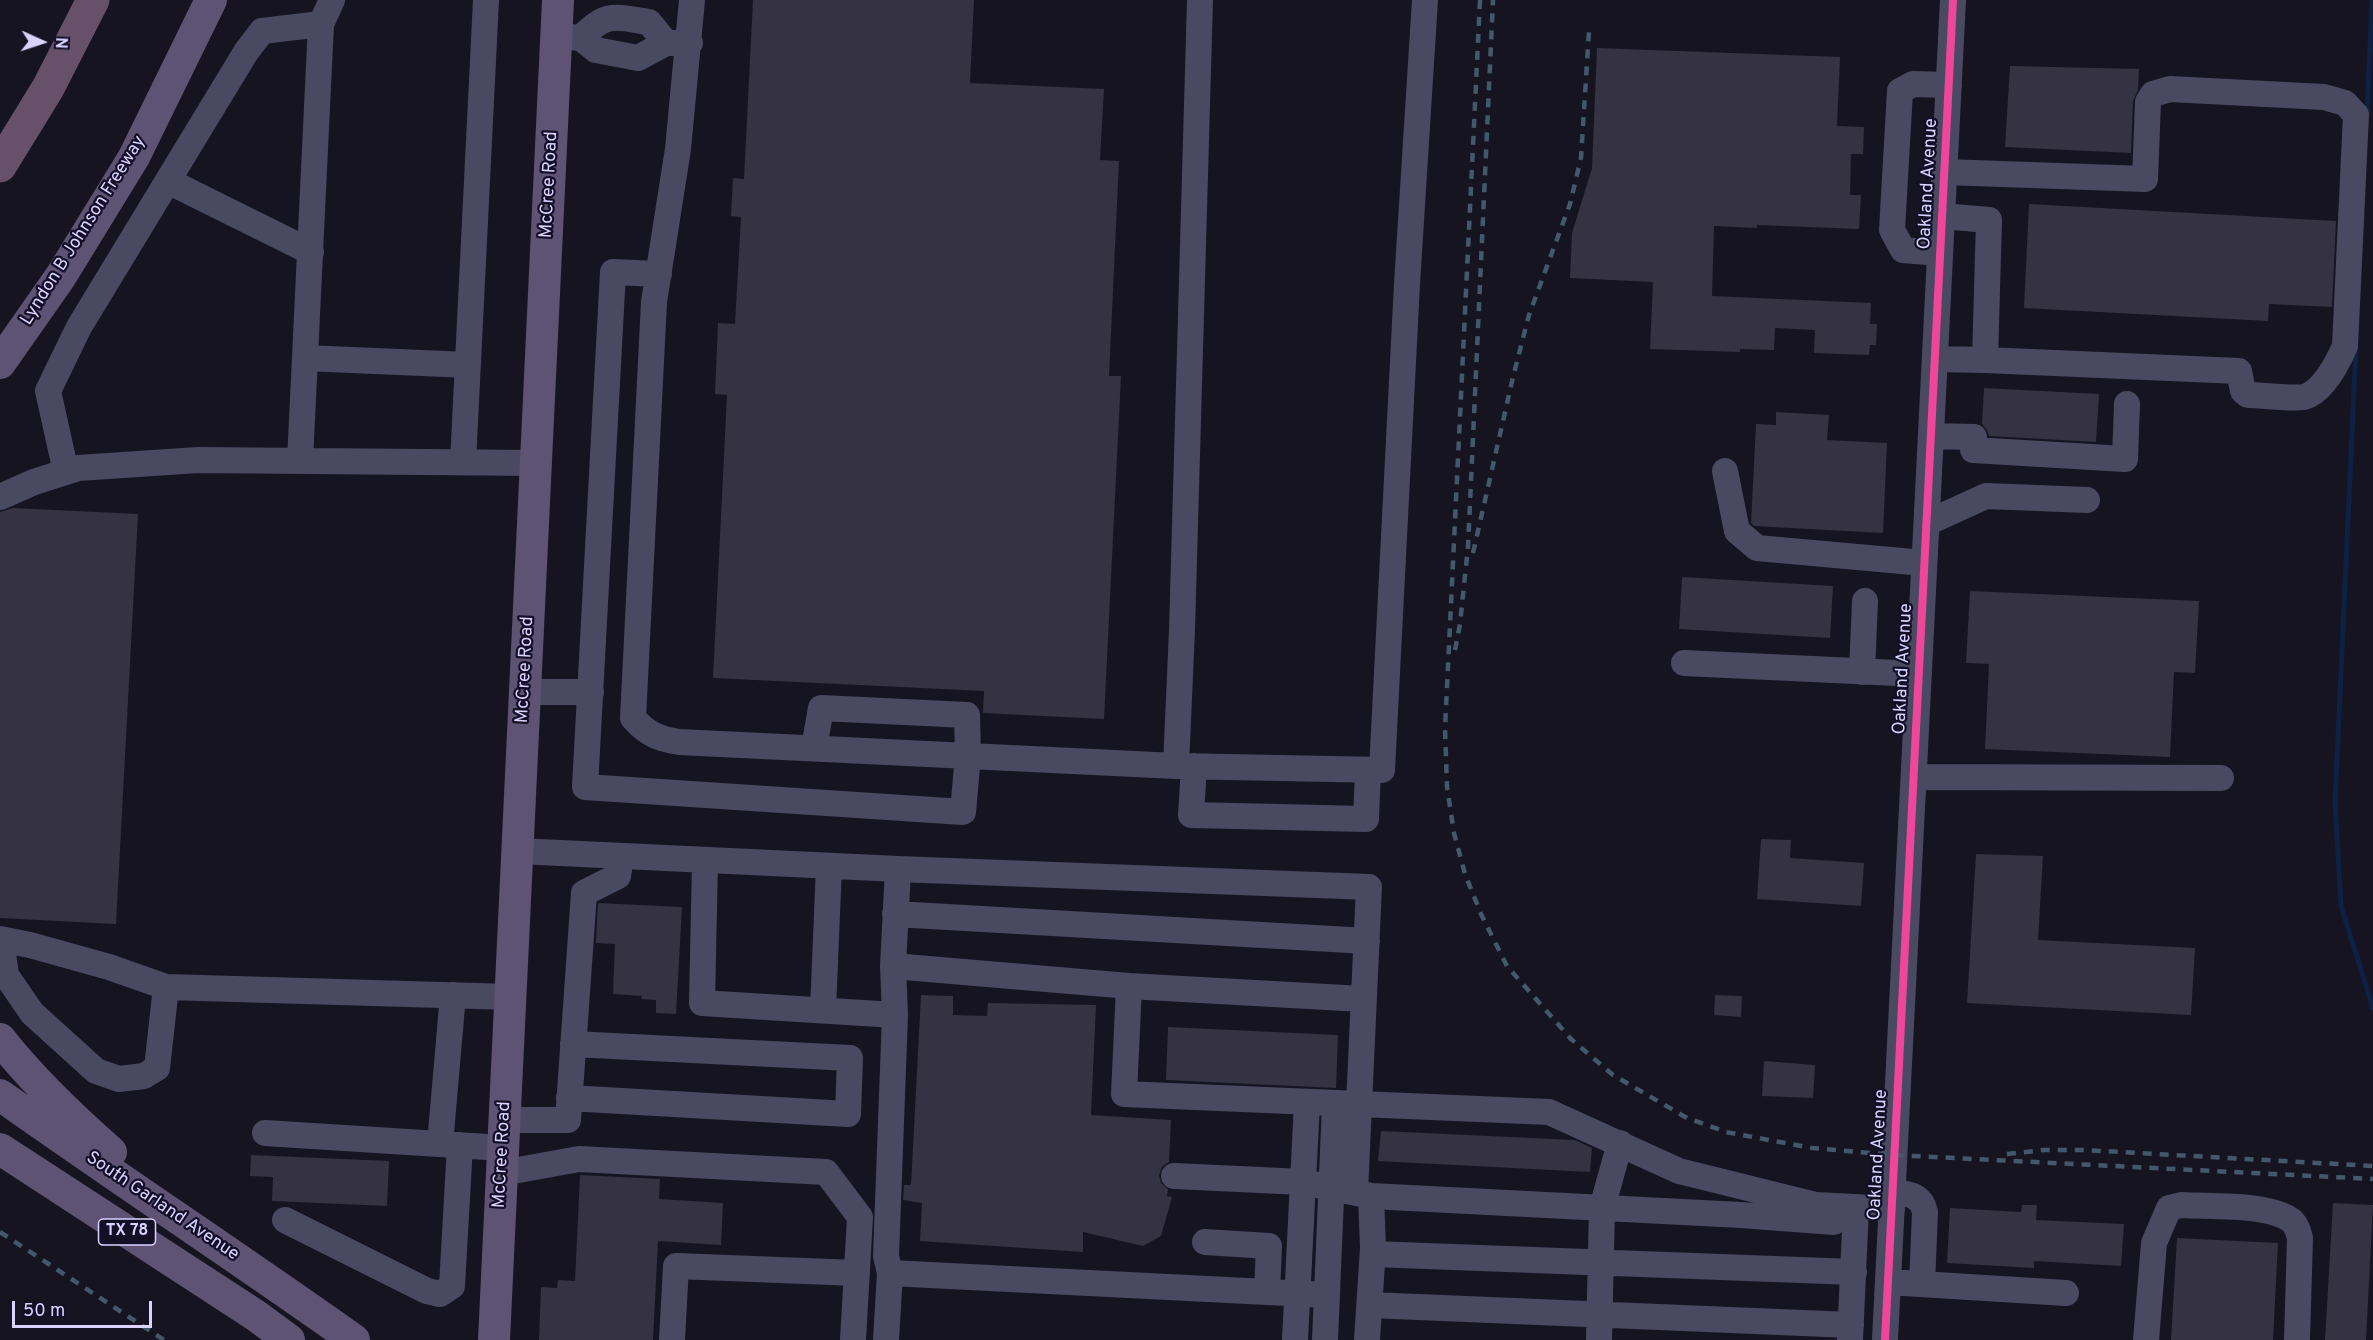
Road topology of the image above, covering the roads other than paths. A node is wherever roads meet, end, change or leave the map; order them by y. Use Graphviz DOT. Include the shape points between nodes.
graph roads {
  1 [pos="93,0"];
  2 [pos="211,0"];
  3 [pos="332,0"];
  4 [pos="486,0"];
  5 [pos="558,0"];
  6 [pos="692,0"];
  7 [pos="1194,0"];
  8 [pos="1200,0"];
  9 [pos="1425,0"];
  10 [pos="1953,0"];
  11 [pos="321,24"];
  12 [pos="569,37"];
  13 [pos="678,43"];
  14 [pos="1949,86"];
  15 [pos="0,166"];
  16 [pos="1945,172"];
  17 [pos="168,181"];
  18 [pos="1942,216"];
  19 [pos="310,252"];
  20 [pos="1940,253"];
  21 [pos="659,274"];
  22 [pos="305,358"];
  23 [pos="1935,359"];
  24 [pos="1985,360"];
  25 [pos="0,363"];
  26 [pos="468,365"];
  27 [pos="2127,404"];
  28 [pos="1931,436"];
  29 [pos="300,461"];
  30 [pos="464,462"];
  31 [pos="536,463"];
  32 [pos="1725,471"];
  33 [pos="66,472"];
  34 [pos="0,497"];
  35 [pos="2086,500"];
  36 [pos="1927,523"];
  37 [pos="1924,563"];
  38 [pos="1865,601"];
  39 [pos="1684,663"];
  40 [pos="1862,672"];
  41 [pos="1919,674"];
  42 [pos="525,692"];
  43 [pos="591,692"];
  44 [pos="814,748"];
  45 [pos="968,755"];
  46 [pos="1185,766"];
  47 [pos="1368,770"];
  48 [pos="1914,777"];
  49 [pos="2220,778"];
  50 [pos="518,851"];
  51 [pos="621,856"];
  52 [pos="705,861"];
  53 [pos="829,866"];
  54 [pos="898,869"];
  55 [pos="895,914"];
  56 [pos="1,939"];
  57 [pos="1367,941"];
  58 [pos="893,966"];
  59 [pos="1129,986"];
  60 [pos="166,987"];
  61 [pos="453,995"];
  62 [pos="510,997"];
  63 [pos="1363,999"];
  64 [pos="823,1010"];
  65 [pos="895,1015"];
  66 [pos="0,1039"];
  67 [pos="573,1044"];
  68 [pos="0,1095"];
  69 [pos="569,1098"];
  70 [pos="1307,1103"];
  71 [pos="1347,1105"];
  72 [pos="265,1133"];
  73 [pos="1620,1143"];
  74 [pos="450,1144"];
  75 [pos="503,1147"];
  76 [pos="0,1149"];
  77 [pos="1174,1176"];
  78 [pos="1303,1182"];
  79 [pos="1352,1191"];
  80 [pos="1892,1200"];
  81 [pos="1602,1208"];
  82 [pos="1856,1216"];
  83 [pos="285,1220"];
  84 [pos="204,1234"];
  85 [pos="1205,1242"];
  86 [pos="1373,1254"];
  87 [pos="1601,1263"];
  88 [pos="1854,1272"];
  89 [pos="857,1273"];
  90 [pos="890,1273"];
  91 [pos="1888,1282"];
  92 [pos="1922,1284"];
  93 [pos="1267,1292"];
  94 [pos="1298,1293"];
  95 [pos="2066,1293"];
  96 [pos="1327,1295"];
  97 [pos="1370,1305"];
  98 [pos="1599,1315"];
  99 [pos="261,1327"];
  100 [pos="1851,1332"];
  101 [pos="491,1334"];
  102 [pos="289,1340"];
  103 [pos="354,1340"];
  104 [pos="672,1340"];
  105 [pos="853,1340"];
  106 [pos="886,1340"];
  107 [pos="1295,1340"];
  108 [pos="1324,1340"];
  109 [pos="1367,1340"];
  110 [pos="1599,1340"];
  111 [pos="1885,1340"];
  112 [pos="2146,1340"];
  113 [pos="2297,1340"];
  1 -- 15 [label="highway" via="48,88"];
  2 -- 25 [label="main road, Lyndon B Johnson Freeway" via="134,157 61,276"];
  3 -- 11 [label="street"];
  4 -- 26 [label="street"];
  5 -- 12 [label="main road, McCree Road"];
  6 -- 13 [label="street"];
  7 -- 8 [label="street"];
  8 -- 46 [label="street" via="1182,630"];
  9 -- 47 [label="street" via="1382,770"];
  10 -- 14 [label="street, Oakland Avenue"];
  11 -- 17 [label="street" via="262,32"];
  11 -- 19 [label="street"];
  12 -- 13 [label="street" via="596,50 638,58"];
  12 -- 13 [label="street" via="616,17 649,22"];
  12 -- 31 [label="main road, McCree Road"];
  13 -- 21 [label="street" via="678,149"];
  14 -- 16 [label="street, Oakland Avenue"];
  14 -- 20 [label="street" via="1913,84 1900,91 1892,230 1903,250"];
  16 -- 18 [label="street, Oakland Avenue"];
  16 -- 24 [label="street" via="2145,179 2148,102 2153,94 2169,89 2324,97 2344,103 2356,115 2345,346 2335,367 2312,392 2305,396 2248,395 2243,391 2239,371"];
  17 -- 19 [label="street"];
  17 -- 33 [label="street" via="79,327 48,391"];
  18 -- 20 [label="street, Oakland Avenue"];
  18 -- 24 [label="street" via="1989,220"];
  19 -- 22 [label="street"];
  20 -- 23 [label="street, Oakland Avenue"];
  21 -- 43 [label="street" via="613,272"];
  21 -- 44 [label="street" via="653,314 633,718 658,739"];
  22 -- 26 [label="street"];
  22 -- 29 [label="street"];
  23 -- 24 [label="street"];
  23 -- 28 [label="street, Oakland Avenue"];
  26 -- 30 [label="street"];
  27 -- 28 [label="street" via="2124,459 1973,450 1974,437"];
  28 -- 36 [label="street, Oakland Avenue"];
  29 -- 30 [label="street"];
  29 -- 33 [label="street" via="198,460"];
  30 -- 31 [label="street"];
  31 -- 42 [label="main road, McCree Road"];
  32 -- 37 [label="street" via="1737,531 1757,548"];
  33 -- 34 [label="street"];
  35 -- 36 [label="street" via="1986,496"];
  36 -- 37 [label="street, Oakland Avenue"];
  37 -- 41 [label="street, Oakland Avenue"];
  38 -- 40 [label="street"];
  39 -- 40 [label="street"];
  40 -- 41 [label="street"];
  41 -- 48 [label="street, Oakland Avenue"];
  42 -- 43 [label="street"];
  42 -- 50 [label="main road, McCree Road"];
  43 -- 45 [label="street" via="585,788 963,812"];
  44 -- 45 [label="street"];
  44 -- 45 [label="street" via="820,708 967,715"];
  45 -- 46 [label="street"];
  46 -- 47 [label="street"];
  46 -- 47 [label="street" via="1191,814 1366,819"];
  48 -- 49 [label="street"];
  48 -- 80 [label="street, Oakland Avenue"];
  50 -- 51 [label="street"];
  50 -- 62 [label="main road, McCree Road"];
  51 -- 52 [label="street"];
  51 -- 67 [label="street" via="618,876 584,893"];
  52 -- 53 [label="street"];
  52 -- 64 [label="street" via="702,1003"];
  53 -- 54 [label="street"];
  53 -- 64 [label="street"];
  54 -- 55 [label="street"];
  54 -- 57 [label="street" via="1369,887"];
  55 -- 57 [label="street"];
  55 -- 58 [label="street"];
  56 -- 60 [label="street" via="98,964"];
  56 -- 60 [label="street" via="6,975 32,1013 96,1071 119,1079 144,1076 157,1068"];
  57 -- 63 [label="street"];
  58 -- 59 [label="street"];
  58 -- 65 [label="street"];
  59 -- 63 [label="street"];
  59 -- 70 [label="street" via="1124,1094"];
  60 -- 61 [label="street"];
  61 -- 62 [label="street"];
  61 -- 74 [label="street"];
  62 -- 75 [label="main road, McCree Road"];
  63 -- 71 [label="street"];
  64 -- 65 [label="street"];
  65 -- 90 [label="street" via="886,1256"];
  66 -- 84 [label="main road" via="23,1069 68,1114"];
  67 -- 69 [label="street"];
  67 -- 69 [label="street" via="850,1058 848,1114"];
  68 -- 84 [label="main road, South Garland Avenue / TX 78"];
  69 -- 75 [label="street" via="568,1120"];
  70 -- 71 [label="street"];
  70 -- 78 [label="street"];
  71 -- 73 [label="street" via="1549,1112"];
  71 -- 79 [label="street"];
  72 -- 74 [label="street"];
  73 -- 81 [label="street"];
  73 -- 82 [label="street" via="1679,1171"];
  74 -- 75 [label="street"];
  74 -- 83 [label="street" via="452,1286 440,1294"];
  75 -- 89 [label="street" via="579,1159 826,1172 860,1217"];
  75 -- 101 [label="main road, McCree Road"];
  76 -- 99 [label="main road, TX 78"];
  77 -- 78 [label="street"];
  78 -- 79 [label="street"];
  78 -- 94 [label="street"];
  79 -- 81 [label="street"];
  79 -- 86 [label="street"];
  79 -- 96 [label="street"];
  80 -- 82 [label="street"];
  80 -- 91 [label="street, Oakland Avenue"];
  80 -- 92 [label="street" via="1916,1196 1923,1202"];
  81 -- 82 [label="street"];
  81 -- 87 [label="street"];
  82 -- 88 [label="street"];
  84 -- 103 [label="main road, South Garland Avenue / TX 78"];
  85 -- 93 [label="street" via="1269,1246"];
  86 -- 87 [label="street"];
  86 -- 97 [label="street"];
  87 -- 88 [label="street"];
  87 -- 98 [label="street"];
  88 -- 100 [label="street"];
  89 -- 104 [label="street" via="676,1266"];
  89 -- 105 [label="street"];
  90 -- 93 [label="street"];
  90 -- 106 [label="street"];
  91 -- 92 [label="street"];
  91 -- 111 [label="street, Oakland Avenue"];
  92 -- 95 [label="street"];
  93 -- 94 [label="street"];
  94 -- 96 [label="street"];
  94 -- 107 [label="street"];
  96 -- 108 [label="street"];
  97 -- 98 [label="street"];
  97 -- 109 [label="street"];
  98 -- 100 [label="street"];
  98 -- 110 [label="street"];
  99 -- 102 [label="main road, TX 78"];
  112 -- 113 [label="street" via="2154,1243 2169,1208 2181,1205 2259,1209 2291,1220 2298,1228"];
}
